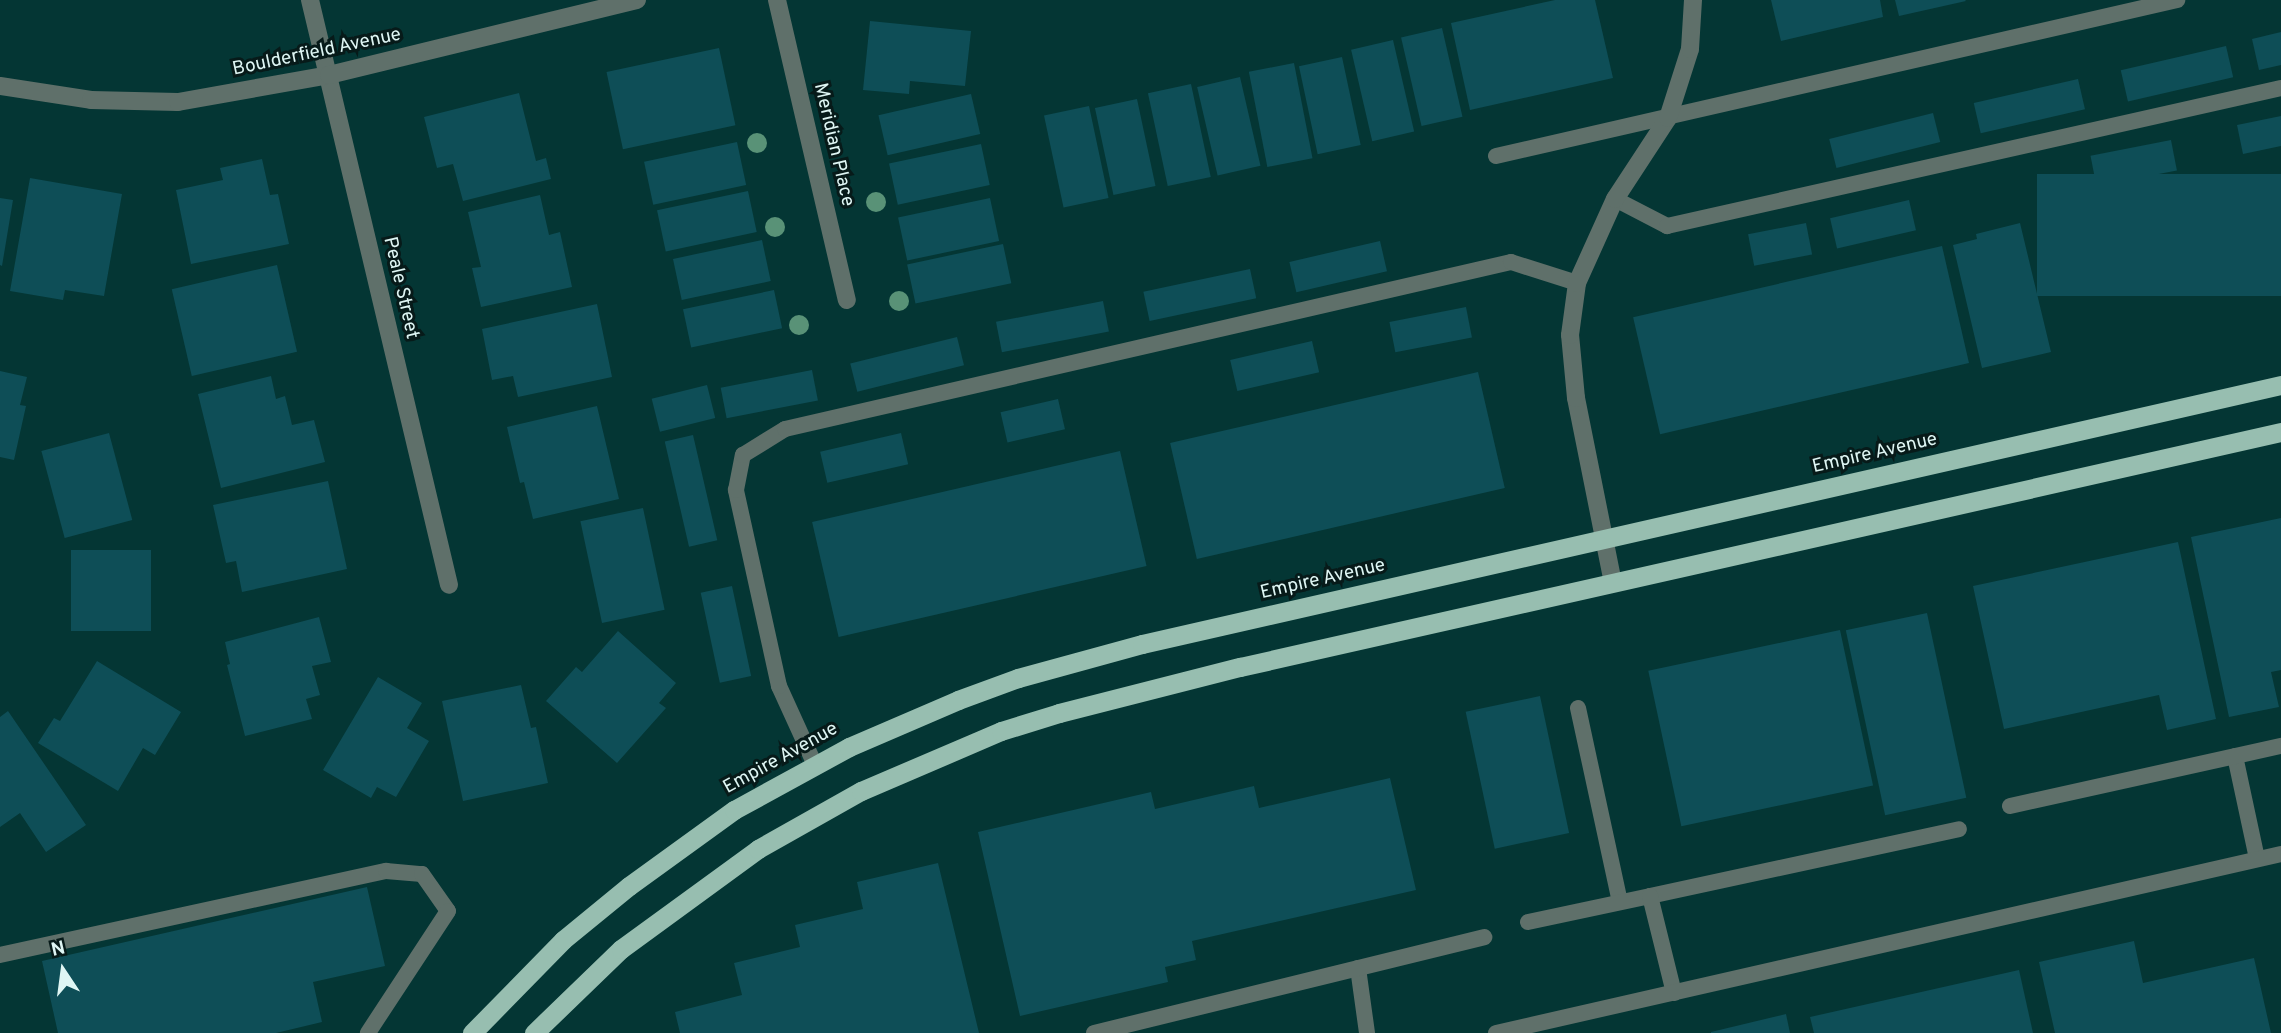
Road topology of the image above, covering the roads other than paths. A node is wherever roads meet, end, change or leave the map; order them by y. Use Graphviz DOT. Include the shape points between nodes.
graph roads {
  1 [pos="310,0"];
  2 [pos="637,0"];
  3 [pos="777,0"];
  4 [pos="1693,0"];
  5 [pos="2177,0"];
  6 [pos="329,75"];
  7 [pos="0,86"];
  8 [pos="2281,88"];
  9 [pos="1668,118"];
  10 [pos="1496,156"];
  11 [pos="1615,199"];
  12 [pos="1577,283"];
  13 [pos="847,300"];
  14 [pos="2281,385"];
  15 [pos="2281,432"];
  16 [pos="1603,540"];
  17 [pos="1613,583"];
  18 [pos="449,585"];
  19 [pos="1578,708"];
  20 [pos="2281,746"];
  21 [pos="2235,756"];
  22 [pos="815,765"];
  23 [pos="2010,806"];
  24 [pos="1959,829"];
  25 [pos="2281,854"];
  26 [pos="2257,859"];
  27 [pos="1650,896"];
  28 [pos="1620,902"];
  29 [pos="1528,922"];
  30 [pos="1484,937"];
  31 [pos="0,955"];
  32 [pos="1358,968"];
  33 [pos="1674,993"];
  34 [pos="1099,1032"];
  35 [pos="368,1033"];
  36 [pos="472,1033"];
  37 [pos="534,1033"];
  38 [pos="1367,1033"];
  39 [pos="1496,1033"];
  1 -- 6 [label="street, Peale Street"];
  2 -- 6 [label="street, Boulderfield Avenue"];
  3 -- 13 [label="street, Meridian Place"];
  4 -- 9 [label="street" via="1690,49"];
  5 -- 9 [label="lane"];
  6 -- 7 [label="street, Boulderfield Avenue" via="178,102 91,100"];
  6 -- 18 [label="street, Peale Street"];
  8 -- 11 [label="lane" via="1667,226"];
  9 -- 10 [label="lane"];
  9 -- 11 [label="street"];
  11 -- 12 [label="street"];
  12 -- 16 [label="street" via="1570,335 1576,398"];
  12 -- 22 [label="lane" via="1511,262 785,429 743,454 736,490 779,686"];
  14 -- 16 [label="highway, Empire Avenue"];
  15 -- 17 [label="highway"];
  16 -- 17 [label="street"];
  16 -- 22 [label="highway, Empire Avenue" via="1071,662 958,700"];
  17 -- 37 [label="highway" via="1129,694 953,750 814,816 725,871 621,949"];
  19 -- 28 [label="lane"];
  20 -- 21 [label="lane"];
  21 -- 23 [label="lane"];
  21 -- 26 [label="lane"];
  22 -- 36 [label="highway, Empire Avenue" via="734,810 628,886 553,950"];
  24 -- 27 [label="lane"];
  25 -- 26 [label="lane"];
  26 -- 33 [label="lane"];
  27 -- 28 [label="lane"];
  27 -- 33 [label="lane"];
  28 -- 29 [label="lane"];
  30 -- 32 [label="lane"];
  31 -- 35 [label="lane" via="386,871 422,874 448,911"];
  32 -- 34 [label="lane"];
  32 -- 38 [label="lane"];
  33 -- 39 [label="lane"];
}
